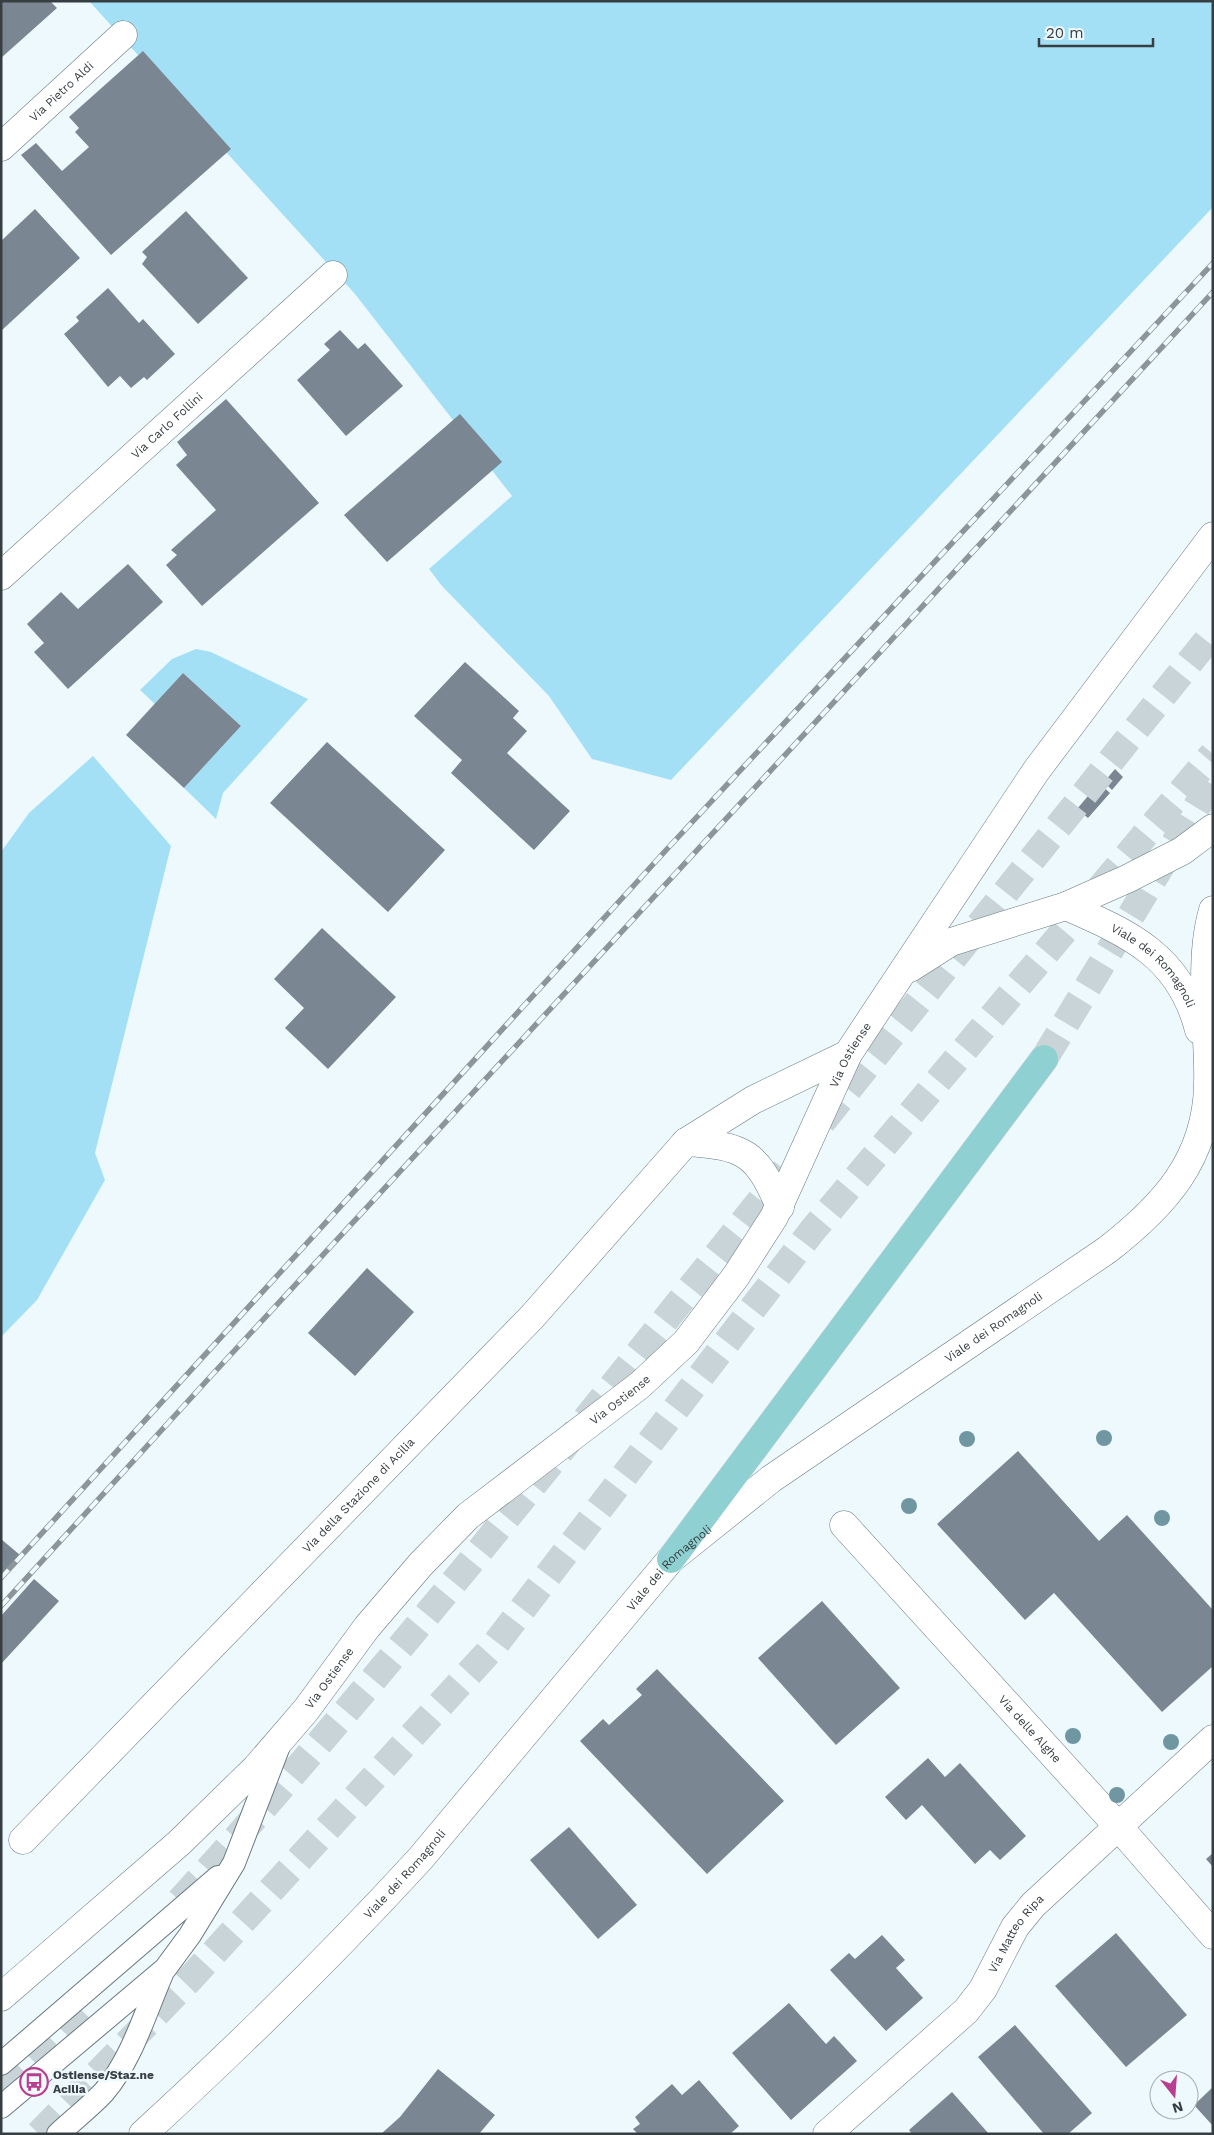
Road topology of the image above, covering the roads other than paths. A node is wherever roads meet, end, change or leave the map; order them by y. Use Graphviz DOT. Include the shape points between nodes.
graph roads {
  1 [pos="123,35"];
  2 [pos="1,147"];
  3 [pos="333,275"];
  4 [pos="1213,536"];
  5 [pos="1,576"];
  6 [pos="1213,828"];
  7 [pos="1066,906"];
  8 [pos="1213,910"];
  9 [pos="899,976"];
  10 [pos="848,1054"];
  11 [pos="1206,1055"];
  12 [pos="1044,1059"];
  13 [pos="686,1142"];
  14 [pos="780,1207"];
  15 [pos="844,1525"];
  16 [pos="671,1559"];
  17 [pos="1213,1739"];
  18 [pos="282,1740"];
  19 [pos="1117,1825"];
  20 [pos="23,1840"];
  21 [pos="234,1863"];
  22 [pos="1213,1935"];
  23 [pos="165,1969"];
  24 [pos="1,1997"];
  25 [pos="1,2064"];
  26 [pos="1,2107"];
  27 [pos="58,2134"];
  28 [pos="143,2134"];
  29 [pos="827,2134"];
  1 -- 2 [label="main road, Via Pietro Aldi"];
  3 -- 5 [label="main road, Via Carlo Follini"];
  4 -- 9 [label="main road" via="1036,771"];
  6 -- 7 [label="main road, Via Ostiense" via="1155,866"];
  7 -- 9 [label="main road, Via Ostiense" via="951,942"];
  7 -- 11 [label="main road, Viale dei Romagnoli" via="1141,943 1164,963 1188,999"];
  8 -- 11 [label="main road, Viale dei Romagnoli" via="1205,945"];
  9 -- 10 [label="main road, Via Ostiense"];
  10 -- 13 [label="main road, Via della Stazione di Acilia" via="752,1100"];
  10 -- 14 [label="main road, Via Ostiense"];
  11 -- 16 [label="main road, Viale dei Romagnoli" via="1206,1106 1197,1145 1184,1172 1153,1212 1107,1250 771,1479"];
  12 -- 16 [label="main road"];
  13 -- 14 [label="main road" via="723,1145 747,1154 767,1180"];
  13 -- 20 [label="main road, Via della Stazione di Acilia" via="532,1318"];
  14 -- 18 [label="main road, Via Ostiense" via="736,1276 686,1342 640,1385 468,1516 367,1627"];
  15 -- 19 [label="main road, Via delle Alghe"];
  16 -- 28 [label="main road, Viale dei Romagnoli" via="391,1890"];
  17 -- 19 [label="main road, Via Matteo Ripa"];
  18 -- 21 [label="lane"];
  18 -- 24 [label="main road, Via Ostiense" via="178,1842"];
  19 -- 22 [label="main road, Via delle Alghe"];
  19 -- 29 [label="main road, Via Matteo Ripa" via="1054,1884 1015,1927 983,1989 966,2011"];
  21 -- 23 [label="lane"];
  21 -- 25 [label="lane"];
  23 -- 26 [label="lane"];
  23 -- 27 [label="lane" via="132,2046 112,2081"];
}
